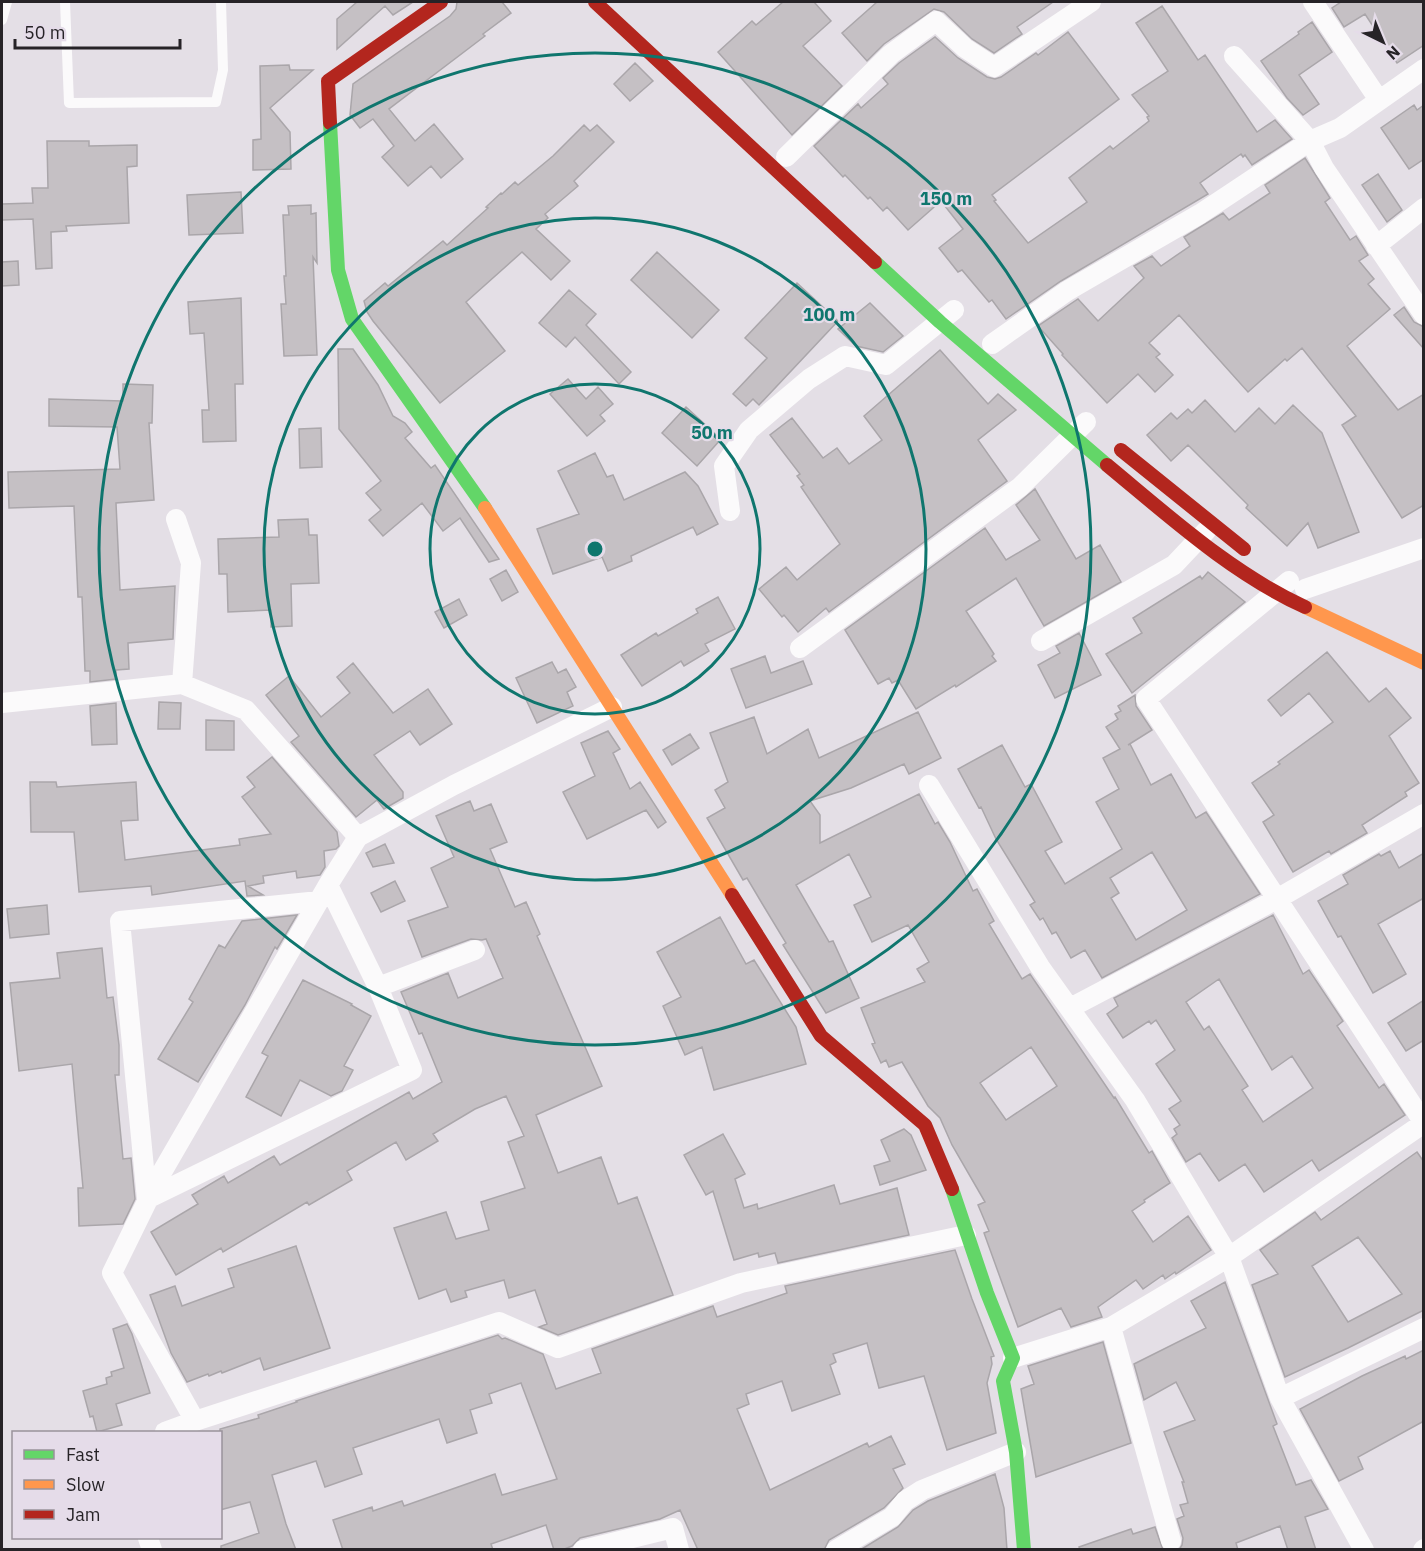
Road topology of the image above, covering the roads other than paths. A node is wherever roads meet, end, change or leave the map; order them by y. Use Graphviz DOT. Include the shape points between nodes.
graph roads {
  1 [pos="6,2"];
  2 [pos="65,2"];
  3 [pos="221,2"];
  4 [pos="441,2"];
  5 [pos="595,2"];
  6 [pos="614,2"];
  7 [pos="1091,2"];
  8 [pos="1313,2"];
  9 [pos="2,20"];
  10 [pos="640,25"];
  11 [pos="1234,56"];
  12 [pos="1424,69"];
  13 [pos="1379,100"];
  14 [pos="1310,141"];
  15 [pos="786,157"];
  16 [pos="1424,208"];
  17 [pos="1377,246"];
  18 [pos="950,313"];
  19 [pos="1424,315"];
  20 [pos="992,344"];
  21 [pos="1087,422"];
  22 [pos="1072,436"];
  23 [pos="1113,444"];
  24 [pos="730,511"];
  25 [pos="176,519"];
  26 [pos="1212,525"];
  27 [pos="1198,540"];
  28 [pos="1424,548"];
  29 [pos="1255,558"];
  30 [pos="1287,584"];
  31 [pos="1327,599"];
  32 [pos="1041,641"];
  33 [pos="800,648"];
  34 [pos="1424,663"];
  35 [pos="182,684"];
  36 [pos="2,703"];
  37 [pos="612,707"];
  38 [pos="929,784"];
  39 [pos="1424,814"];
  40 [pos="358,837"];
  41 [pos="324,893"];
  42 [pos="1277,899"];
  43 [pos="476,950"];
  44 [pos="378,987"];
  45 [pos="1070,1008"];
  46 [pos="147,1199"];
  47 [pos="966,1234"];
  48 [pos="1229,1257"];
  49 [pos="1110,1327"];
  50 [pos="1424,1328"];
  51 [pos="1013,1358"];
  52 [pos="1280,1398"];
  53 [pos="195,1421"];
  54 [pos="168,1431"];
  55 [pos="1016,1452"];
  56 [pos="1171,1541"];
  57 [pos="583,1550"];
  58 [pos="679,1550"];
  59 [pos="836,1550"];
  60 [pos="1024,1550"];
  61 [pos="1364,1550"];
  1 -- 9 [label="lane"];
  2 -- 3 [label="lane" via="69,103 216,102 223,70"];
  4 -- 37 [label="street" via="328,81 338,270 352,319 496,523"];
  5 -- 18 [label="street"];
  6 -- 10 [label="street"];
  7 -- 15 [label="street" via="994,67 965,48 936,21 891,54"];
  8 -- 13 [label="street"];
  11 -- 14 [label="street"];
  12 -- 13 [label="street"];
  13 -- 14 [label="street" via="1340,128"];
  14 -- 17 [label="street"];
  14 -- 20 [label="street" via="1200,214 1067,291"];
  16 -- 17 [label="street"];
  17 -- 19 [label="street"];
  18 -- 22 [label="street"];
  18 -- 24 [label="street" via="886,365 845,356 809,379 749,430 724,466"];
  21 -- 22 [label="street"];
  22 -- 27 [label="street"];
  22 -- 33 [label="street" via="1020,487"];
  23 -- 26 [label="street"];
  25 -- 35 [label="street" via="191,563"];
  26 -- 27 [label="street"];
  26 -- 29 [label="street"];
  27 -- 30 [label="street"];
  27 -- 32 [label="street" via="1174,565"];
  28 -- 30 [label="street"];
  30 -- 31 [label="street"];
  30 -- 34 [label="street"];
  30 -- 42 [label="street" via="1146,699"];
  35 -- 36 [label="street"];
  35 -- 40 [label="street" via="246,710"];
  37 -- 40 [label="street"];
  37 -- 47 [label="street" via="821,1036 925,1125"];
  38 -- 45 [label="street" via="1040,967"];
  39 -- 42 [label="street"];
  40 -- 41 [label="street"];
  41 -- 44 [label="street"];
  41 -- 46 [label="street"];
  41 -- 46 [label="street" via="120,921"];
  42 -- 45 [label="street"];
  42 -- 48 [label="street" via="1424,1123"];
  43 -- 44 [label="street"];
  44 -- 46 [label="street" via="412,1070"];
  45 -- 48 [label="street" via="1135,1100"];
  46 -- 53 [label="street" via="112,1273"];
  47 -- 51 [label="street"];
  47 -- 53 [label="street" via="741,1283 558,1347 499,1322"];
  48 -- 49 [label="street"];
  48 -- 52 [label="street"];
  49 -- 51 [label="street"];
  49 -- 56 [label="street"];
  50 -- 52 [label="street"];
  51 -- 55 [label="street" via="1004,1382"];
  52 -- 61 [label="street"];
  53 -- 54 [label="street"];
  55 -- 59 [label="street" via="922,1490 905,1501 892,1517"];
  55 -- 60 [label="street"];
  57 -- 58 [label="street" via="673,1528"];
}
